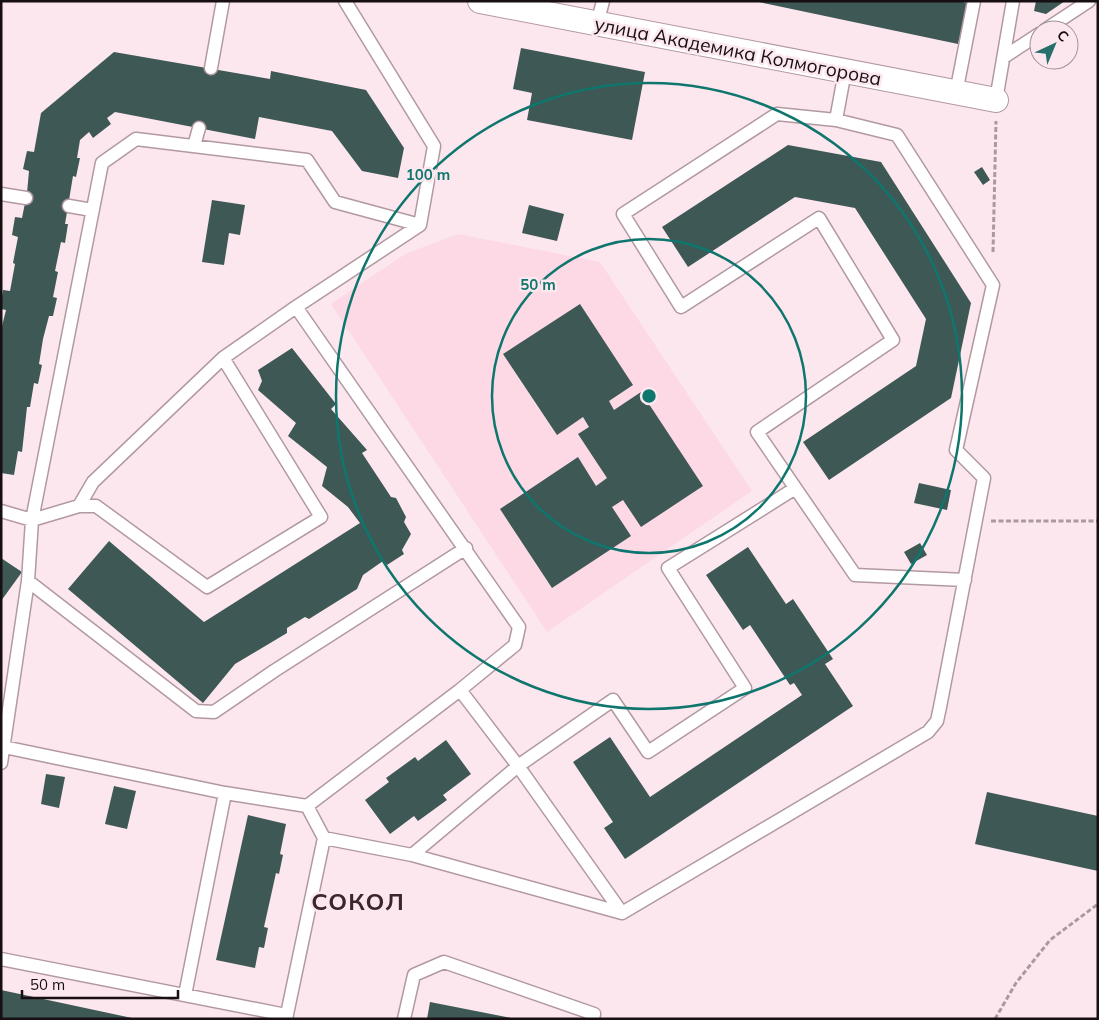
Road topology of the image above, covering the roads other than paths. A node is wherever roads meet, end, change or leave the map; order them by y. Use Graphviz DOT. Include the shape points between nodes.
graph roads {
  1 [pos="223,1"];
  2 [pos="345,1"];
  3 [pos="480,1"];
  4 [pos="604,1"];
  5 [pos="974,1"];
  6 [pos="1013,1"];
  7 [pos="1089,1"];
  8 [pos="1060,20"];
  9 [pos="597,24"];
  10 [pos="1029,41"];
  11 [pos="1004,57"];
  12 [pos="211,68"];
  13 [pos="845,71"];
  14 [pos="956,92"];
  15 [pos="996,100"];
  16 [pos="836,120"];
  17 [pos="199,128"];
  18 [pos="194,146"];
  19 [pos="1,194"];
  20 [pos="26,198"];
  21 [pos="68,206"];
  22 [pos="92,210"];
  23 [pos="420,225"];
  24 [pos="296,307"];
  25 [pos="223,358"];
  26 [pos="794,489"];
  27 [pos="79,506"];
  28 [pos="1,511"];
  29 [pos="32,520"];
  30 [pos="466,548"];
  31 [pos="965,580"];
  32 [pos="28,581"];
  33 [pos="460,690"];
  34 [pos="4,746"];
  35 [pos="1,763"];
  36 [pos="518,766"];
  37 [pos="225,793"];
  38 [pos="307,806"];
  39 [pos="324,838"];
  40 [pos="412,855"];
  41 [pos="622,913"];
  42 [pos="1,959"];
  43 [pos="185,995"];
  44 [pos="286,1017"];
  45 [pos="404,1019"];
  46 [pos="593,1019"];
  1 -- 12 [label="lane"];
  2 -- 23 [label="lane" via="434,146"];
  3 -- 9 [label="street, улица Академика Колмогорова"];
  4 -- 9 [label="lane"];
  5 -- 14 [label="lane"];
  6 -- 11 [label="lane"];
  7 -- 8 [label="lane"];
  9 -- 13 [label="street, улица Академика Колмогорова"];
  10 -- 11 [label="lane"];
  11 -- 15 [label="lane"];
  13 -- 14 [label="street, улица Академика Колмогорова"];
  13 -- 16 [label="lane"];
  14 -- 15 [label="street, улица Академика Колмогорова"];
  16 -- 26 [label="lane" via="777,114 623,214 681,307 819,218 893,340 757,432"];
  16 -- 31 [label="lane" via="897,135 993,285 956,450 984,478"];
  17 -- 18 [label="lane"];
  18 -- 22 [label="lane" via="136,139 102,163"];
  18 -- 23 [label="lane" via="307,160 335,202"];
  19 -- 20 [label="lane"];
  21 -- 22 [label="lane"];
  22 -- 29 [label="lane"];
  23 -- 24 [label="lane"];
  24 -- 25 [label="lane"];
  24 -- 30 [label="lane"];
  25 -- 27 [label="lane" via="93,482"];
  25 -- 27 [label="lane" via="321,517 207,587 96,506"];
  26 -- 31 [label="lane" via="855,575"];
  26 -- 36 [label="lane" via="668,568 745,688 648,752 613,700"];
  27 -- 29 [label="lane"];
  28 -- 29 [label="lane"];
  29 -- 32 [label="lane"];
  30 -- 32 [label="lane" via="214,712 196,711"];
  30 -- 33 [label="lane" via="519,627 515,645"];
  31 -- 41 [label="lane" via="937,721 928,732"];
  32 -- 34 [label="lane"];
  33 -- 36 [label="lane"];
  33 -- 38 [label="lane"];
  34 -- 35 [label="lane"];
  34 -- 37 [label="lane"];
  36 -- 40 [label="lane"];
  36 -- 41 [label="lane"];
  37 -- 38 [label="lane"];
  37 -- 43 [label="lane"];
  38 -- 39 [label="lane"];
  39 -- 40 [label="lane"];
  39 -- 44 [label="lane"];
  40 -- 41 [label="lane"];
  42 -- 43 [label="lane"];
  43 -- 44 [label="lane"];
  45 -- 46 [label="lane" via="414,975 444,962 594,1014"];
}
